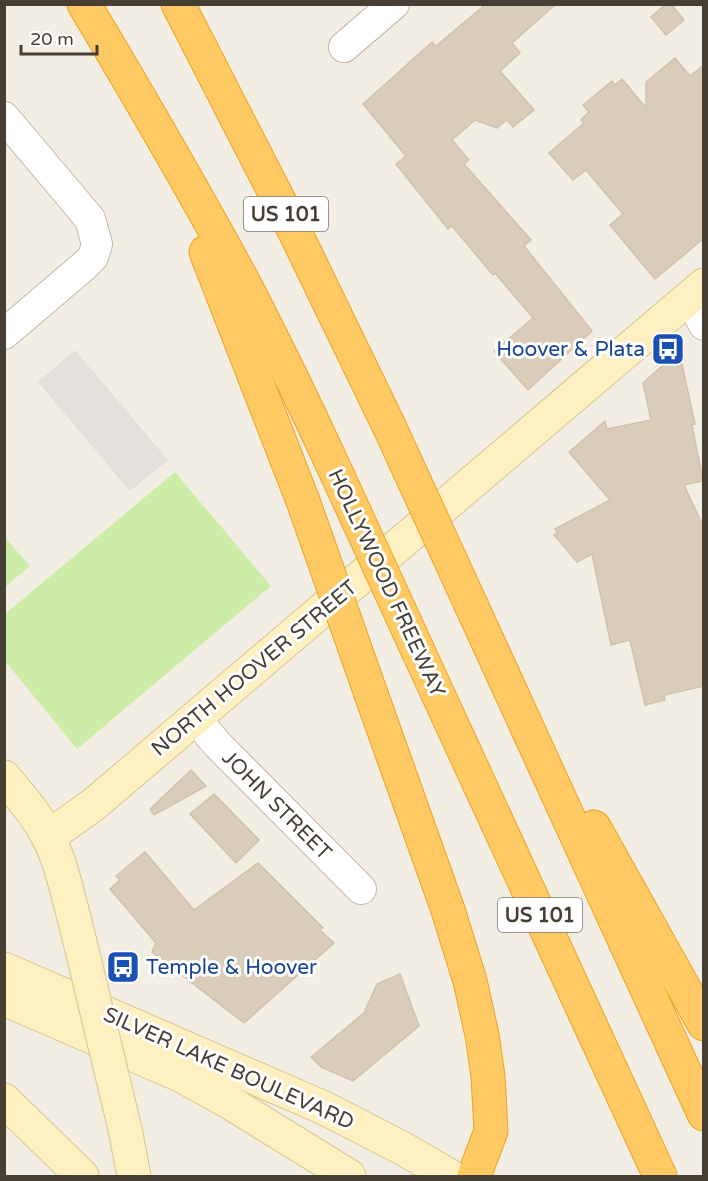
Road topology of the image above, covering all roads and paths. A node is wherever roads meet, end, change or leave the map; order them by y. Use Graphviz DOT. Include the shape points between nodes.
graph roads {
  1 [pos="73,4"];
  2 [pos="84,4"];
  3 [pos="178,4"];
  4 [pos="394,4"];
  5 [pos="344,47"];
  6 [pos="114,53"];
  7 [pos="4,117"];
  8 [pos="155,122"];
  9 [pos="699,302"];
  10 [pos="4,334"];
  11 [pos="472,607"];
  12 [pos="195,718"];
  13 [pos="4,777"];
  14 [pos="48,837"];
  15 [pos="361,890"];
  16 [pos="4,969"];
  17 [pos="4,999"];
  18 [pos="704,1024"];
  19 [pos="4,1100"];
  20 [pos="704,1114"];
  21 [pos="82,1176"];
  22 [pos="134,1176"];
  23 [pos="349,1176"];
  24 [pos="450,1176"];
  25 [pos="474,1176"];
  26 [pos="660,1176"];
  1 -- 6 [label="highway"];
  2 -- 6 [label="highway, HOLLYWOOD FREEWAY / US 101"];
  3 -- 11 [label="highway, US 101, bridge" via="389,426"];
  4 -- 5 [label="street"];
  6 -- 8 [label="highway, HOLLYWOOD FREEWAY / US 101"];
  7 -- 10 [label="street" via="90,219 97,244 85,265"];
  8 -- 25 [label="highway, bridge" via="303,501 470,981 488,1076 491,1131"];
  8 -- 26 [label="highway, HOLLYWOOD FREEWAY / US 101, bridge" via="288,370"];
  9 -- 12 [label="main road, NORTH HOOVER STREET"];
  11 -- 18 [label="highway"];
  11 -- 20 [label="highway, US 101"];
  12 -- 14 [label="main road, NORTH HOOVER STREET" via="81,815"];
  12 -- 15 [label="street, JOHN STREET"];
  13 -- 14 [label="main road"];
  14 -- 22 [label="main road, bridge" via="75,921"];
  16 -- 24 [label="main road, SILVER LAKE BOULEVARD" via="324,1108"];
  17 -- 23 [label="main road, SILVER LAKE BOULEVARD" via="180,1075"];
  19 -- 21 [label="main road"];
}
